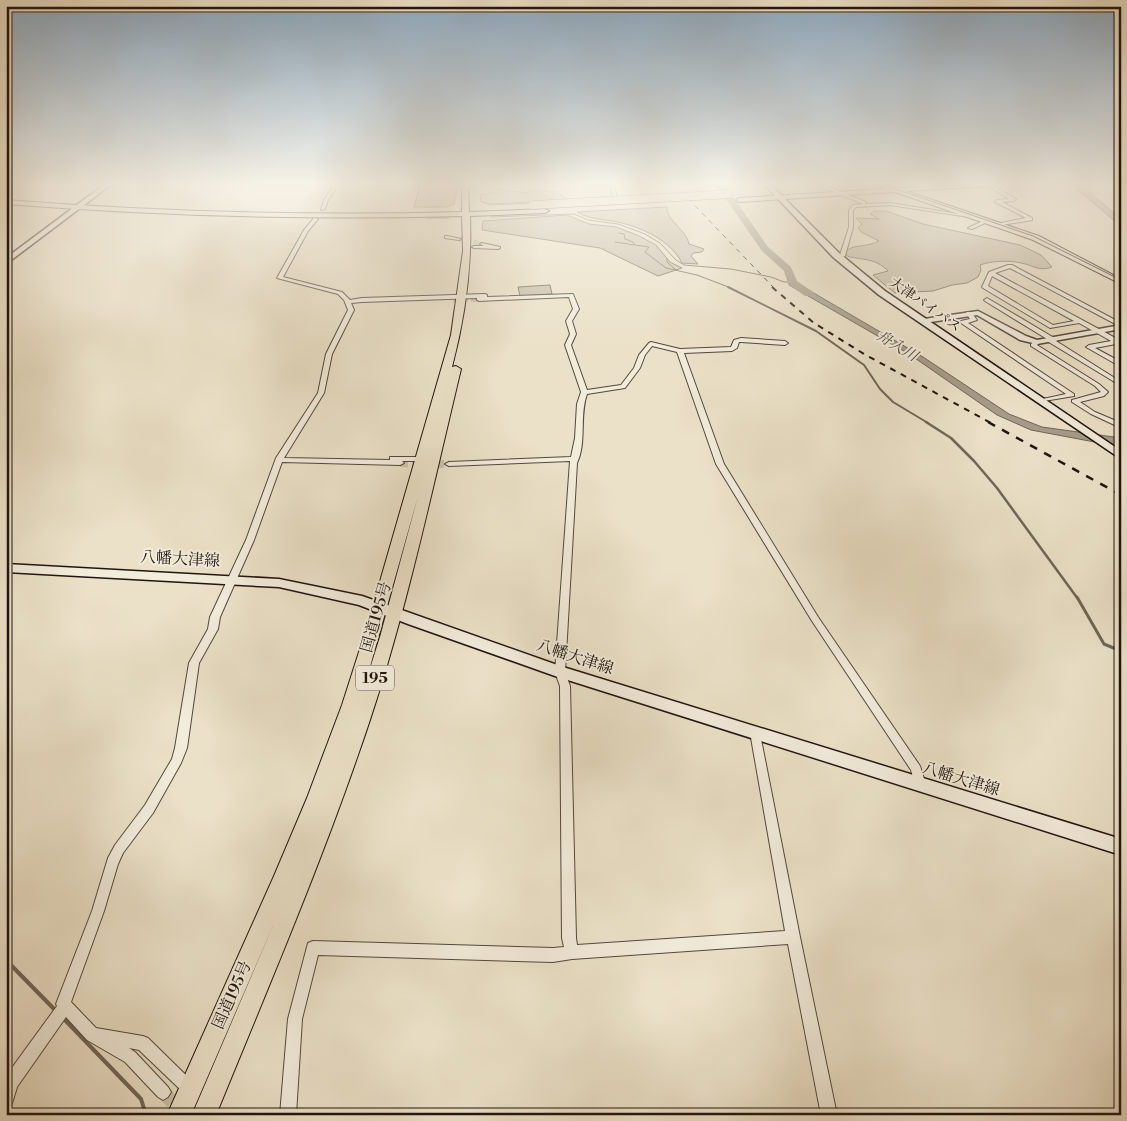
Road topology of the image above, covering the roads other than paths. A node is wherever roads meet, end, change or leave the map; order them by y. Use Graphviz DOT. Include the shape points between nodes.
graph roads {
  1 [pos="40,236"];
  2 [pos="303,236"];
  3 [pos="468,236"];
  4 [pos="476,236"];
  5 [pos="818,236"];
  6 [pos="847,236"];
  7 [pos="1029,236"];
  8 [pos="447,237"];
  9 [pos="459,239"];
  10 [pos="838,257"];
  11 [pos="6,262"];
  12 [pos="991,273"];
  13 [pos="1121,282"];
  14 [pos="466,298"];
  15 [pos="987,300"];
  16 [pos="349,302"];
  17 [pos="969,313"];
  18 [pos="924,321"];
  19 [pos="1078,322"];
  20 [pos="1121,326"];
  21 [pos="1098,332"];
  22 [pos="1051,340"];
  23 [pos="1037,342"];
  24 [pos="785,343"];
  25 [pos="1118,343"];
  26 [pos="680,351"];
  27 [pos="1121,365"];
  28 [pos="1115,380"];
  29 [pos="584,392"];
  30 [pos="1040,401"];
  31 [pos="1121,426"];
  32 [pos="1121,456"];
  33 [pos="426,459"];
  34 [pos="280,460"];
  35 [pos="575,460"];
  36 [pos="357,462"];
  37 [pos="400,463"];
  38 [pos="449,464"];
  39 [pos="6,568"];
  40 [pos="233,580"];
  41 [pos="387,611"];
  42 [pos="560,672"];
  43 [pos="755,732"];
  44 [pos="920,785"];
  45 [pos="1121,847"];
  46 [pos="793,937"];
  47 [pos="572,952"];
  48 [pos="61,1011"];
  49 [pos="92,1035"];
  50 [pos="190,1089"];
  51 [pos="163,1092"];
  52 [pos="6,1102"];
  53 [pos="208,1112"];
  54 [pos="180,1115"];
  55 [pos="288,1115"];
  56 [pos="829,1115"];
  1 -- 11 [label="main road"];
  2 -- 16 [label="street" via="280,278 340,293"];
  3 -- 14 [label="highway, 国道195号 / 195"];
  4 -- 14 [label="highway, 国道195号 / 195" via="478,245"];
  5 -- 10 [label="main road, 大津バイパス"];
  6 -- 10 [label="street" via="842,256"];
  7 -- 13 [label="highway"];
  8 -- 9 [label="street"];
  10 -- 18 [label="main road, 大津バイパス" via="882,293"];
  12 -- 19 [label="street"];
  12 -- 19 [label="street" via="986,287 1052,327"];
  12 -- 20 [label="street" via="1010,266"];
  14 -- 16 [label="street"];
  14 -- 29 [label="street" via="571,295 576,309 569,321 573,334 568,345"];
  14 -- 33 [label="highway, 国道195号 / 195" via="457,363"];
  15 -- 22 [label="street"];
  16 -- 34 [label="street" via="351,313 329,354 321,393"];
  17 -- 18 [label="street"];
  17 -- 23 [label="street" via="983,314 1022,338"];
  17 -- 30 [label="street" via="974,320 963,322 1072,394"];
  18 -- 30 [label="main road, 大津バイパス"];
  19 -- 21 [label="street"];
  20 -- 21 [label="street"];
  21 -- 22 [label="street"];
  21 -- 25 [label="street"];
  22 -- 23 [label="street"];
  22 -- 28 [label="street"];
  23 -- 31 [label="street" via="1033,345 1105,392 1074,401 1093,414"];
  24 -- 26 [label="street" via="741,340 736,341 732,349"];
  25 -- 27 [label="street" via="1089,347"];
  26 -- 29 [label="street" via="651,344 623,387"];
  26 -- 44 [label="street" via="720,464 815,619 916,769"];
  29 -- 35 [label="street" via="580,402"];
  30 -- 32 [label="main road, 大津バイパス"];
  33 -- 36 [label="street" via="370,458"];
  33 -- 41 [label="highway, 国道195号 / 195"];
  34 -- 36 [label="street"];
  34 -- 40 [label="street"];
  35 -- 38 [label="street"];
  35 -- 42 [label="street"];
  36 -- 37 [label="street"];
  39 -- 40 [label="main road, 八幡大津線"];
  40 -- 41 [label="main road, 八幡大津線" via="298,586 362,601"];
  40 -- 48 [label="street" via="215,617 213,629 194,663 177,760 149,809 112,862 98,912"];
  41 -- 42 [label="main road, 八幡大津線"];
  41 -- 50 [label="highway, 国道195号 / 195" via="282,882"];
  41 -- 53 [label="highway, 国道195号 / 195" via="388,637 353,745"];
  42 -- 43 [label="main road, 八幡大津線"];
  42 -- 47 [label="street" via="564,686 568,938"];
  43 -- 44 [label="main road, 八幡大津線"];
  43 -- 46 [label="street"];
  44 -- 45 [label="main road, 八幡大津線"];
  46 -- 47 [label="street"];
  46 -- 56 [label="street"];
  47 -- 55 [label="street" via="553,955 313,948 295,1019"];
  48 -- 49 [label="street"];
  48 -- 52 [label="street" via="10,1084"];
  49 -- 50 [label="street" via="143,1043"];
  49 -- 51 [label="street" via="130,1057"];
  50 -- 53 [label="street"];
  50 -- 54 [label="highway, 国道195号 / 195"];
}
